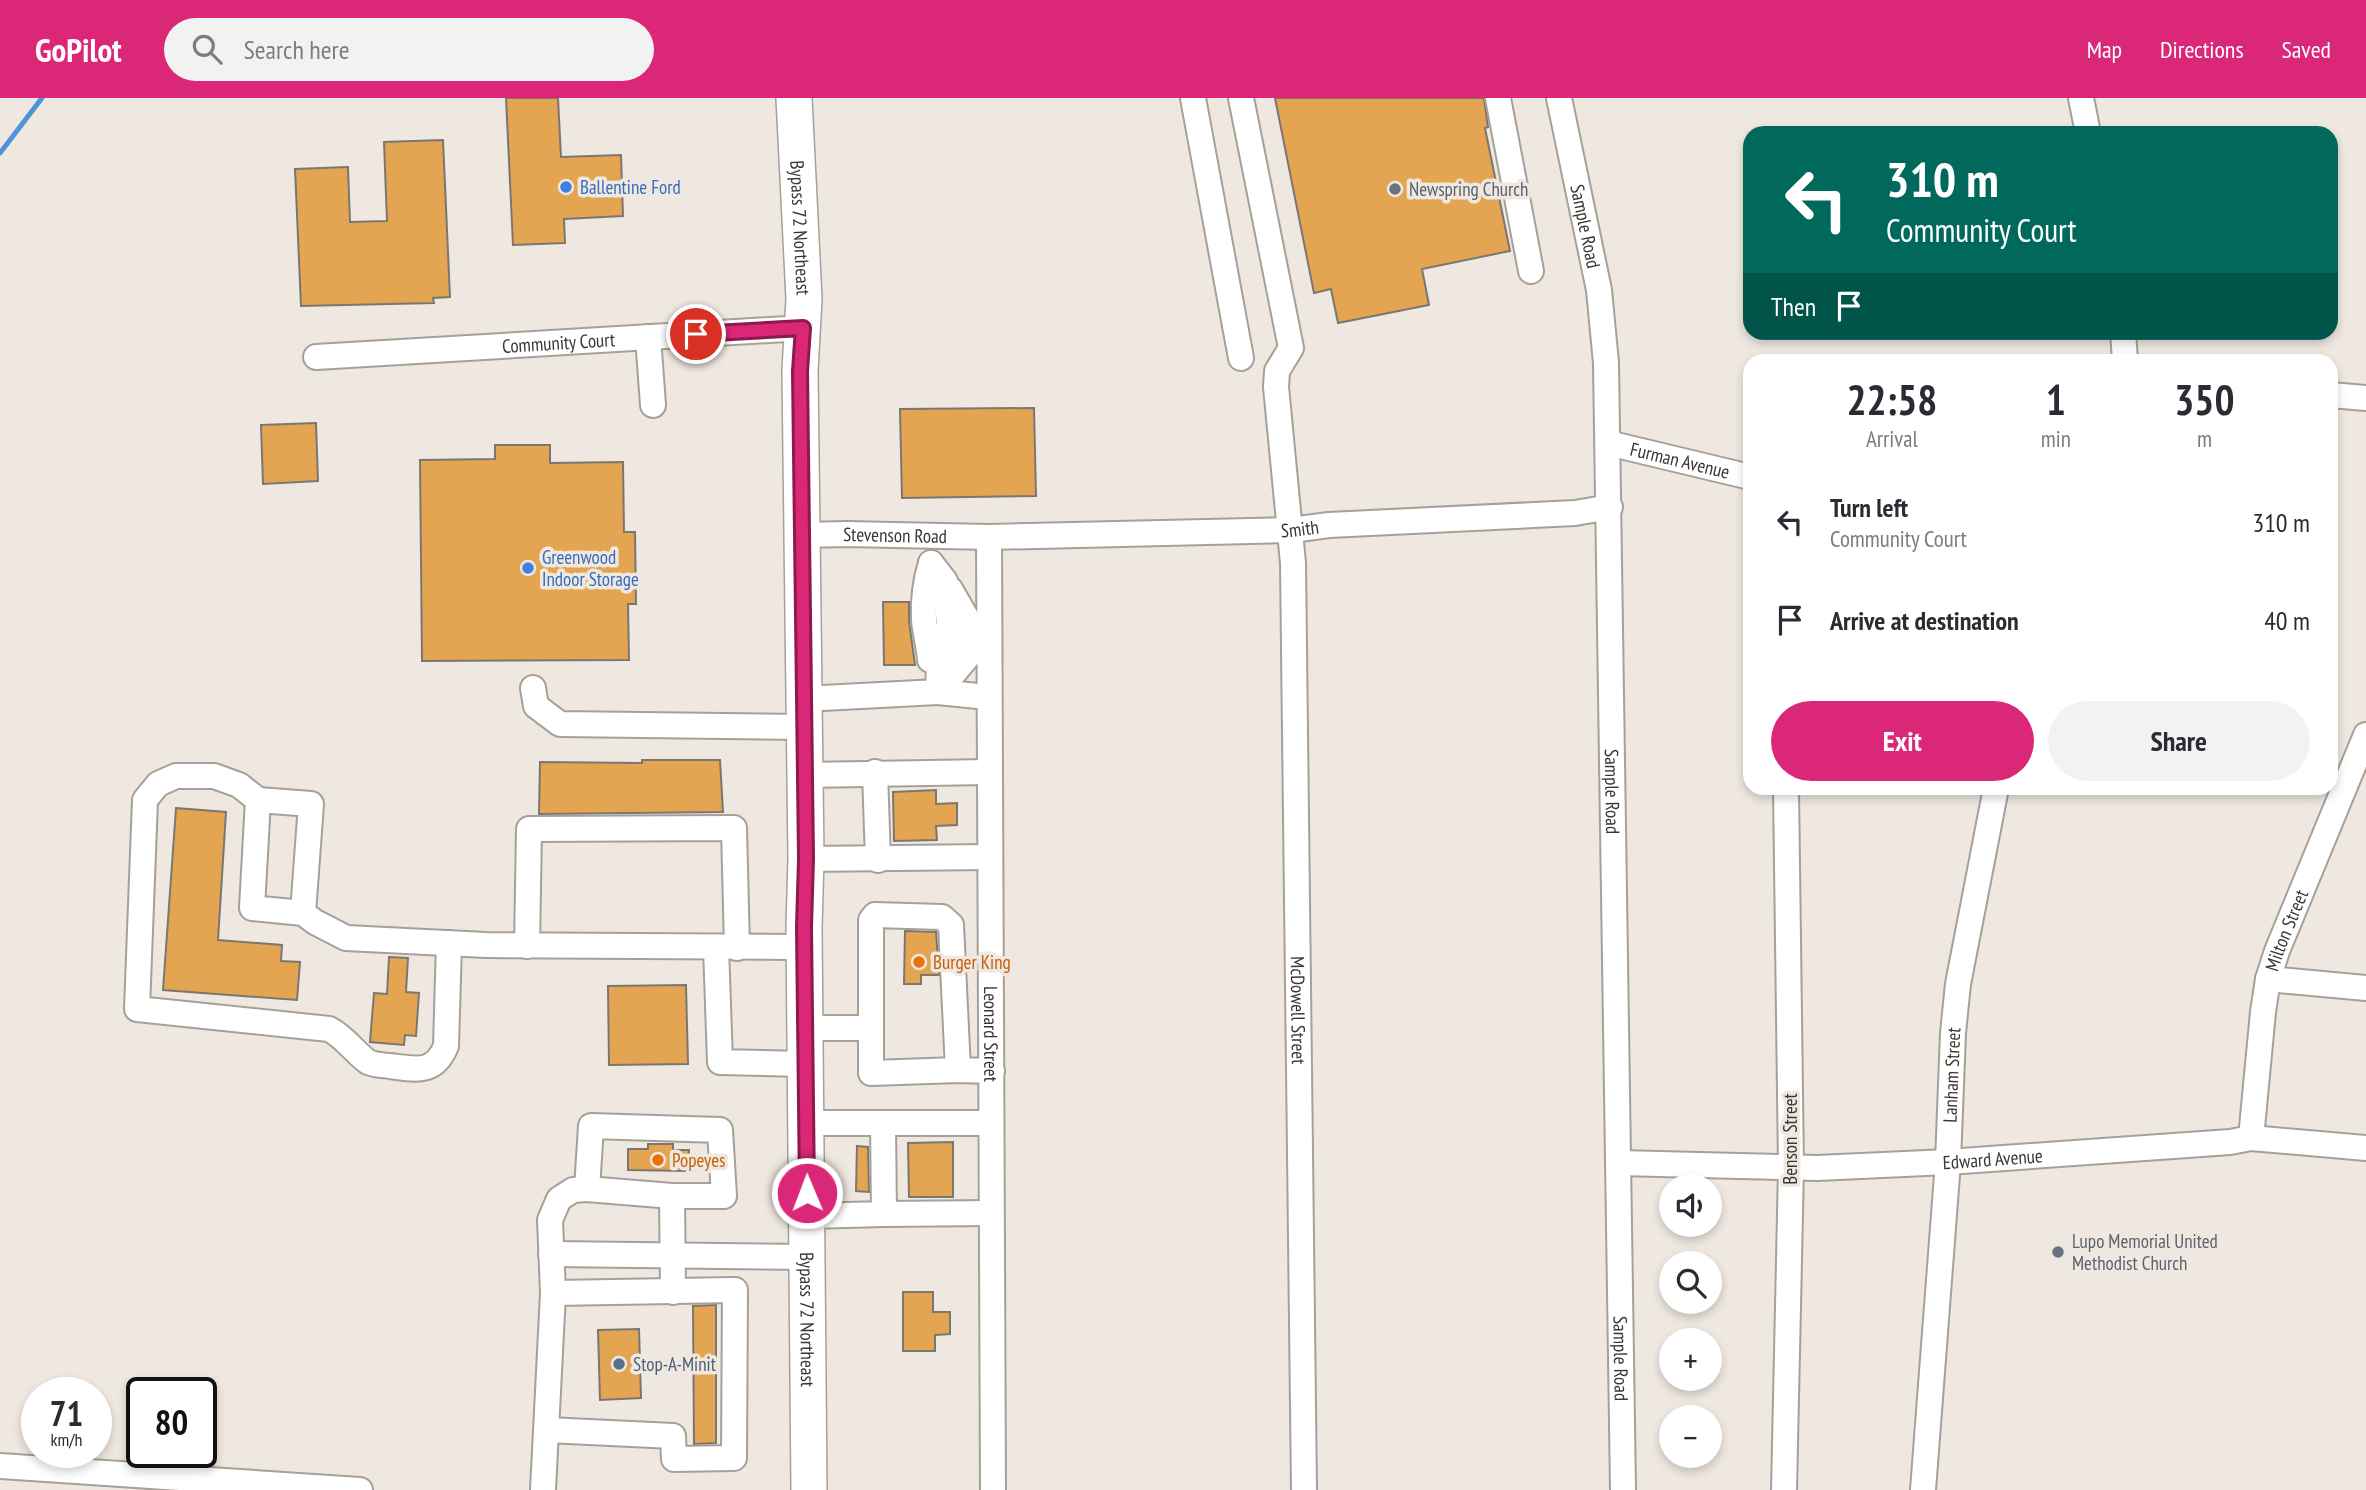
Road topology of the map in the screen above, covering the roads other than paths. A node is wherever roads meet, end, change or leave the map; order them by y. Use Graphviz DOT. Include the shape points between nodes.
graph roads {
  1 [pos="794,98"];
  2 [pos="1193,98"];
  3 [pos="1241,98"];
  4 [pos="1498,98"];
  5 [pos="1559,98"];
  6 [pos="2081,98"];
  7 [pos="2087,126"];
  8 [pos="1531,271"];
  9 [pos="803,328"];
  10 [pos="648,337"];
  11 [pos="316,357"];
  12 [pos="1241,358"];
  13 [pos="2338,396"];
  14 [pos="2366,398"];
  15 [pos="653,405"];
  16 [pos="1608,443"];
  17 [pos="1743,475"];
  18 [pos="1610,507"];
  19 [pos="1291,530"];
  20 [pos="801,535"];
  21 [pos="930,535"];
  22 [pos="989,537"];
  23 [pos="938,572"];
  24 [pos="533,688"];
  25 [pos="935,692"];
  26 [pos="988,697"];
  27 [pos="803,713"];
  28 [pos="2366,734"];
  29 [pos="875,772"];
  30 [pos="989,772"];
  31 [pos="804,775"];
  32 [pos="1786,795"];
  33 [pos="1995,795"];
  34 [pos="258,800"];
  35 [pos="989,857"];
  36 [pos="806,859"];
  37 [pos="878,860"];
  38 [pos="303,913"];
  39 [pos="449,943"];
  40 [pos="527,946"];
  41 [pos="804,947"];
  42 [pos="727,948"];
  43 [pos="2268,979"];
  44 [pos="2366,988"];
  45 [pos="805,1028"];
  46 [pos="870,1028"];
  47 [pos="806,1063"];
  48 [pos="958,1070"];
  49 [pos="992,1071"];
  50 [pos="806,1123"];
  51 [pos="883,1123"];
  52 [pos="991,1123"];
  53 [pos="2251,1138"];
  54 [pos="2366,1148"];
  55 [pos="1948,1162"];
  56 [pos="1619,1163"];
  57 [pos="1791,1168"];
  58 [pos="587,1189"];
  59 [pos="673,1196"];
  60 [pos="992,1213"];
  61 [pos="884,1214"];
  62 [pos="807,1216"];
  63 [pos="551,1254"];
  64 [pos="674,1255"];
  65 [pos="807,1258"];
  66 [pos="673,1292"];
  67 [pos="553,1293"];
  68 [pos="547,1430"];
  69 [pos="0,1466"];
  70 [pos="360,1490"];
  71 [pos="543,1490"];
  72 [pos="808,1490"];
  73 [pos="993,1490"];
  74 [pos="1304,1490"];
  75 [pos="1623,1490"];
  76 [pos="1784,1490"];
  77 [pos="1923,1490"];
  1 -- 9 [label="highway, Bypass 72 Northeast"];
  2 -- 12 [label="street"];
  3 -- 19 [label="street, McDowell Street" via="1291,348 1277,371 1276,387"];
  4 -- 8 [label="street"];
  5 -- 16 [label="street, Sample Road" via="1599,290"];
  6 -- 7 [label="street"];
  9 -- 10 [label="street, Community Court"];
  9 -- 20 [label="highway, Bypass 72 Northeast"];
  10 -- 11 [label="street, Community Court"];
  10 -- 15 [label="street"];
  13 -- 14 [label="street"];
  16 -- 17 [label="street, Furman Avenue"];
  16 -- 18 [label="street, Sample Road"];
  18 -- 19 [label="street, Smith" via="1576,513"];
  18 -- 56 [label="street, Sample Road"];
  19 -- 22 [label="street, Smith"];
  19 -- 74 [label="street, McDowell Street"];
  20 -- 21 [label="street, Stevenson Road"];
  20 -- 27 [label="highway, Bypass 72 Northeast"];
  21 -- 22 [label="street, Stevenson Road"];
  21 -- 23 [label="street"];
  22 -- 26 [label="street, Leonard Street"];
  23 -- 25 [label="street" via="931,575 940,626"];
  23 -- 25 [label="street" via="925,583 924,623"];
  23 -- 25 [label="street" via="969,622 969,655"];
  24 -- 27 [label="street" via="536,706 560,724"];
  25 -- 26 [label="street"];
  25 -- 27 [label="street" via="862,696"];
  26 -- 30 [label="street, Leonard Street"];
  27 -- 31 [label="highway, Bypass 72 Northeast"];
  28 -- 43 [label="street, Milton Street"];
  29 -- 30 [label="street"];
  29 -- 31 [label="street"];
  29 -- 37 [label="street"];
  30 -- 35 [label="street, Leonard Street"];
  31 -- 36 [label="highway, Bypass 72 Northeast"];
  32 -- 57 [label="street, Benson Street"];
  33 -- 55 [label="street, Lanham Street" via="1958,984"];
  34 -- 38 [label="street" via="252,908"];
  34 -- 38 [label="street" via="311,804"];
  34 -- 39 [label="street" via="239,785 214,776 176,776 158,784 145,800 137,1009 329,1029 368,1062 419,1069 431,1066 446,1046"];
  35 -- 37 [label="street"];
  35 -- 49 [label="street, Leonard Street"];
  36 -- 37 [label="street"];
  36 -- 41 [label="highway, Bypass 72 Northeast"];
  38 -- 39 [label="street" via="346,938"];
  39 -- 40 [label="street"];
  40 -- 42 [label="street"];
  40 -- 42 [label="street" via="529,829 734,828"];
  41 -- 42 [label="street"];
  41 -- 45 [label="highway, Bypass 72 Northeast"];
  42 -- 47 [label="street" via="720,1062"];
  43 -- 44 [label="street"];
  43 -- 53 [label="street, Milton Street"];
  45 -- 46 [label="street"];
  45 -- 47 [label="highway, Bypass 72 Northeast"];
  46 -- 48 [label="street" via="871,1073"];
  46 -- 48 [label="street" via="875,915 942,917 951,925"];
  47 -- 50 [label="highway, Bypass 72 Northeast"];
  48 -- 49 [label="street"];
  49 -- 52 [label="street, Leonard Street"];
  50 -- 51 [label="street"];
  50 -- 62 [label="highway, Bypass 72 Northeast"];
  51 -- 52 [label="street"];
  51 -- 61 [label="street"];
  52 -- 60 [label="street, Leonard Street"];
  53 -- 54 [label="street, Edward Avenue"];
  53 -- 55 [label="street, Edward Avenue"];
  55 -- 57 [label="street, Edward Avenue"];
  55 -- 77 [label="street, Lanham Street"];
  56 -- 57 [label="street, Edward Avenue"];
  56 -- 75 [label="street, Sample Road"];
  57 -- 76 [label="street, Benson Street"];
  58 -- 59 [label="street"];
  58 -- 59 [label="street" via="591,1126 720,1129 724,1196"];
  58 -- 63 [label="street" via="572,1190 559,1199 550,1220"];
  59 -- 64 [label="street"];
  60 -- 61 [label="street"];
  60 -- 73 [label="street, Leonard Street"];
  61 -- 62 [label="street"];
  62 -- 65 [label="highway, Bypass 72 Northeast"];
  63 -- 64 [label="street"];
  63 -- 67 [label="street"];
  64 -- 65 [label="street"];
  64 -- 66 [label="street"];
  65 -- 72 [label="highway, Bypass 72 Northeast"];
  66 -- 67 [label="street"];
  66 -- 68 [label="street" via="735,1290 734,1458 674,1459 673,1436"];
  67 -- 68 [label="street"];
  68 -- 71 [label="street"];
  69 -- 70 [label="street"];
}
